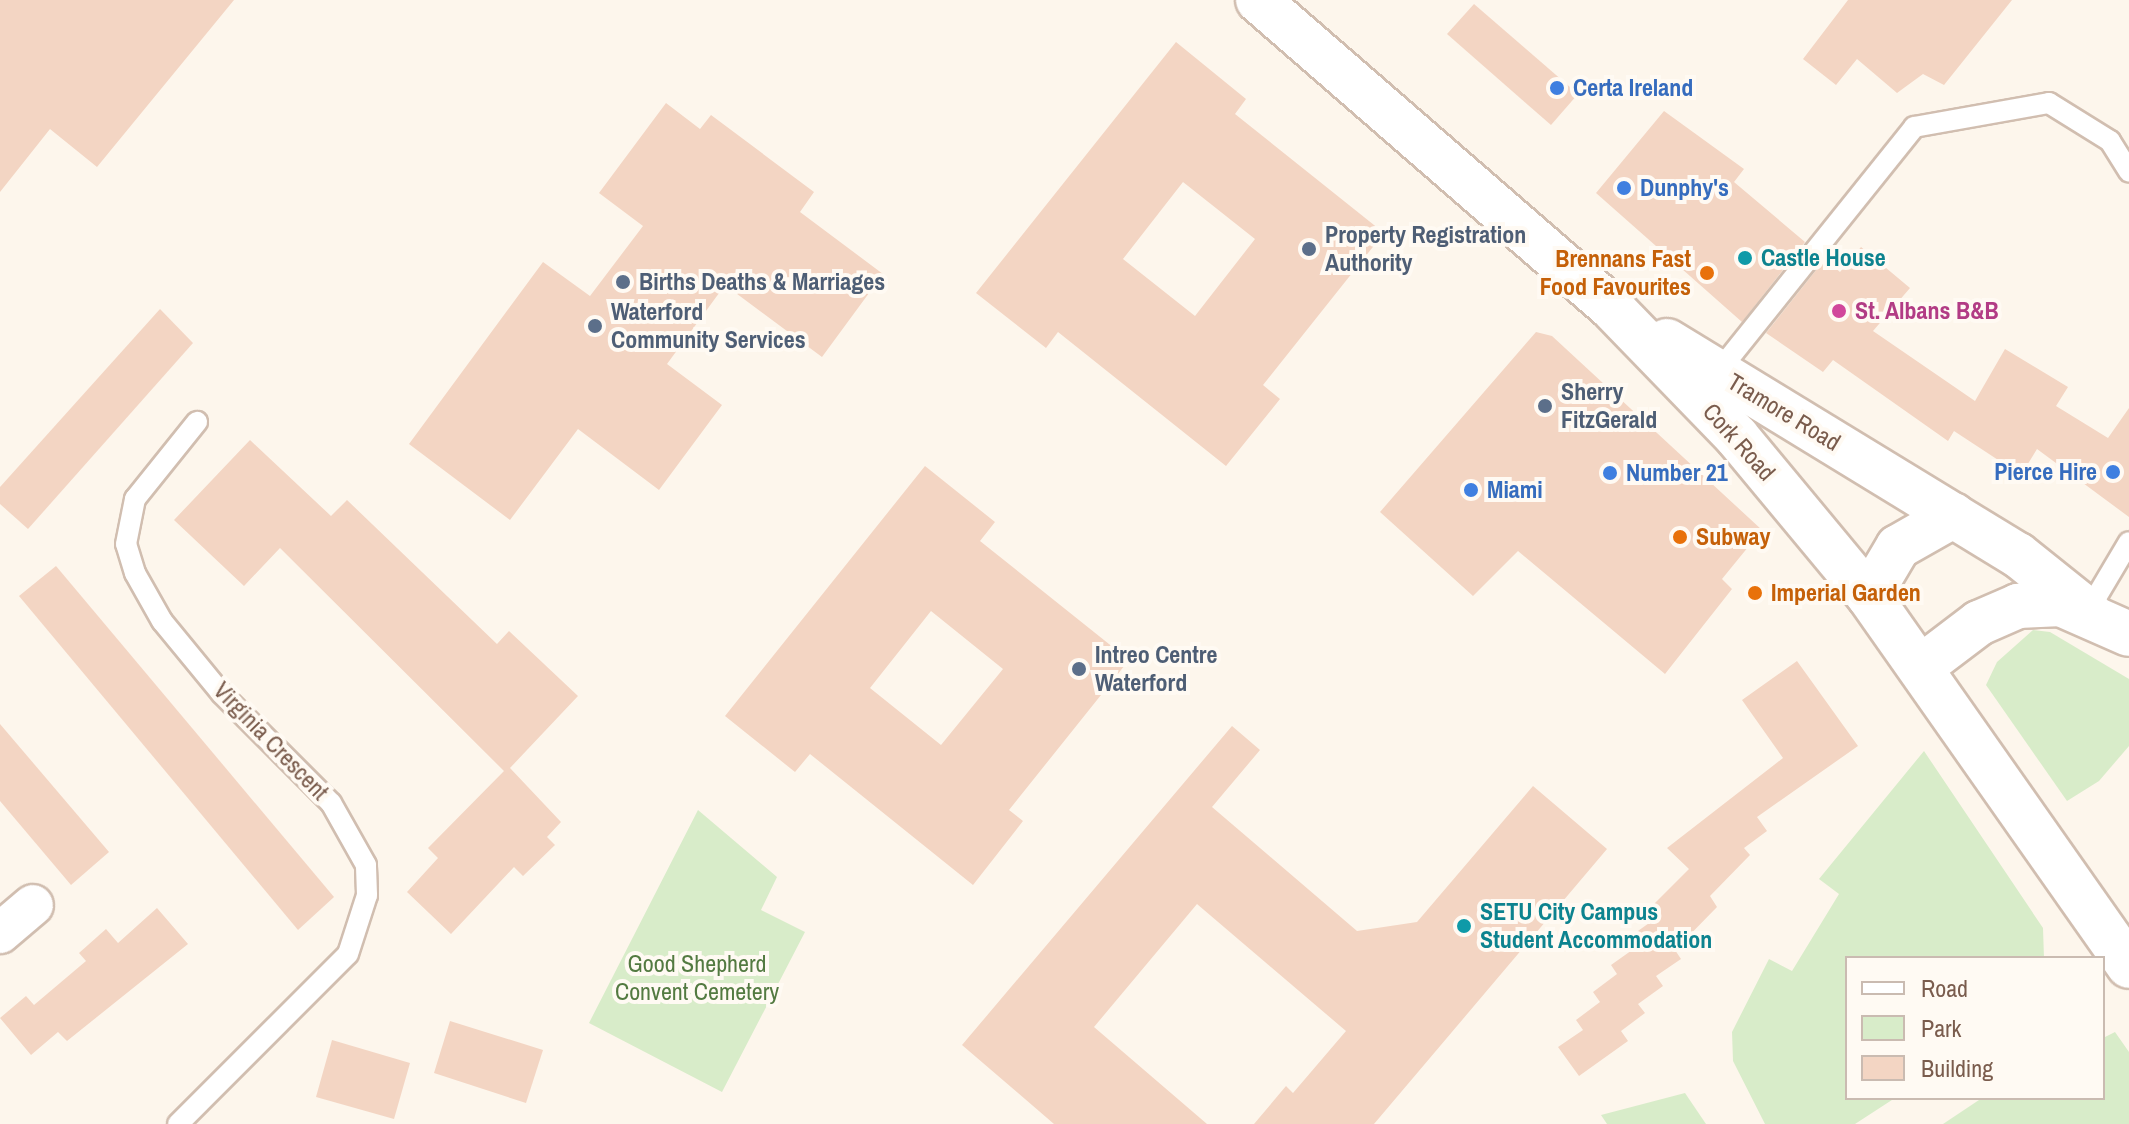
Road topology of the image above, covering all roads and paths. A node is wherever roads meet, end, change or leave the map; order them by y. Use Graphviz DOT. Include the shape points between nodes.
graph roads {
  1 [pos="1258,0"];
  2 [pos="2129,171"];
  3 [pos="1614,310"];
  4 [pos="1718,372"];
  5 [pos="197,422"];
  6 [pos="1954,515"];
  7 [pos="2129,542"];
  8 [pos="1869,596"];
  9 [pos="2088,611"];
  10 [pos="2129,634"];
  11 [pos="1921,667"];
  12 [pos="33,905"];
  13 [pos="0,933"];
  14 [pos="2129,966"];
  15 [pos="178,1124"];
  1 -- 3 [label="main road, Cork Road"];
  2 -- 4 [label="lane" via="2110,141 2049,103 1914,127"];
  3 -- 4 [label="main road, Tramore Road"];
  3 -- 8 [label="main road, Cork Road" via="1737,437"];
  4 -- 6 [label="main road, Tramore Road"];
  5 -- 15 [label="lane, Virginia Crescent" via="135,499 126,544 135,573 162,621 222,694 331,803 366,865 367,895 348,954"];
  6 -- 8 [label="main road" via="1904,541"];
  6 -- 9 [label="main road, Tramore Road" via="2054,578"];
  7 -- 9 [label="lane"];
  8 -- 11 [label="main road, Cork Road"];
  9 -- 10 [label="main road, Tramore Road"];
  9 -- 11 [label="main road, Tramore Road" via="2018,606 1979,623"];
  11 -- 14 [label="main road, Cork Road"];
  12 -- 13 [label="street"];
}
